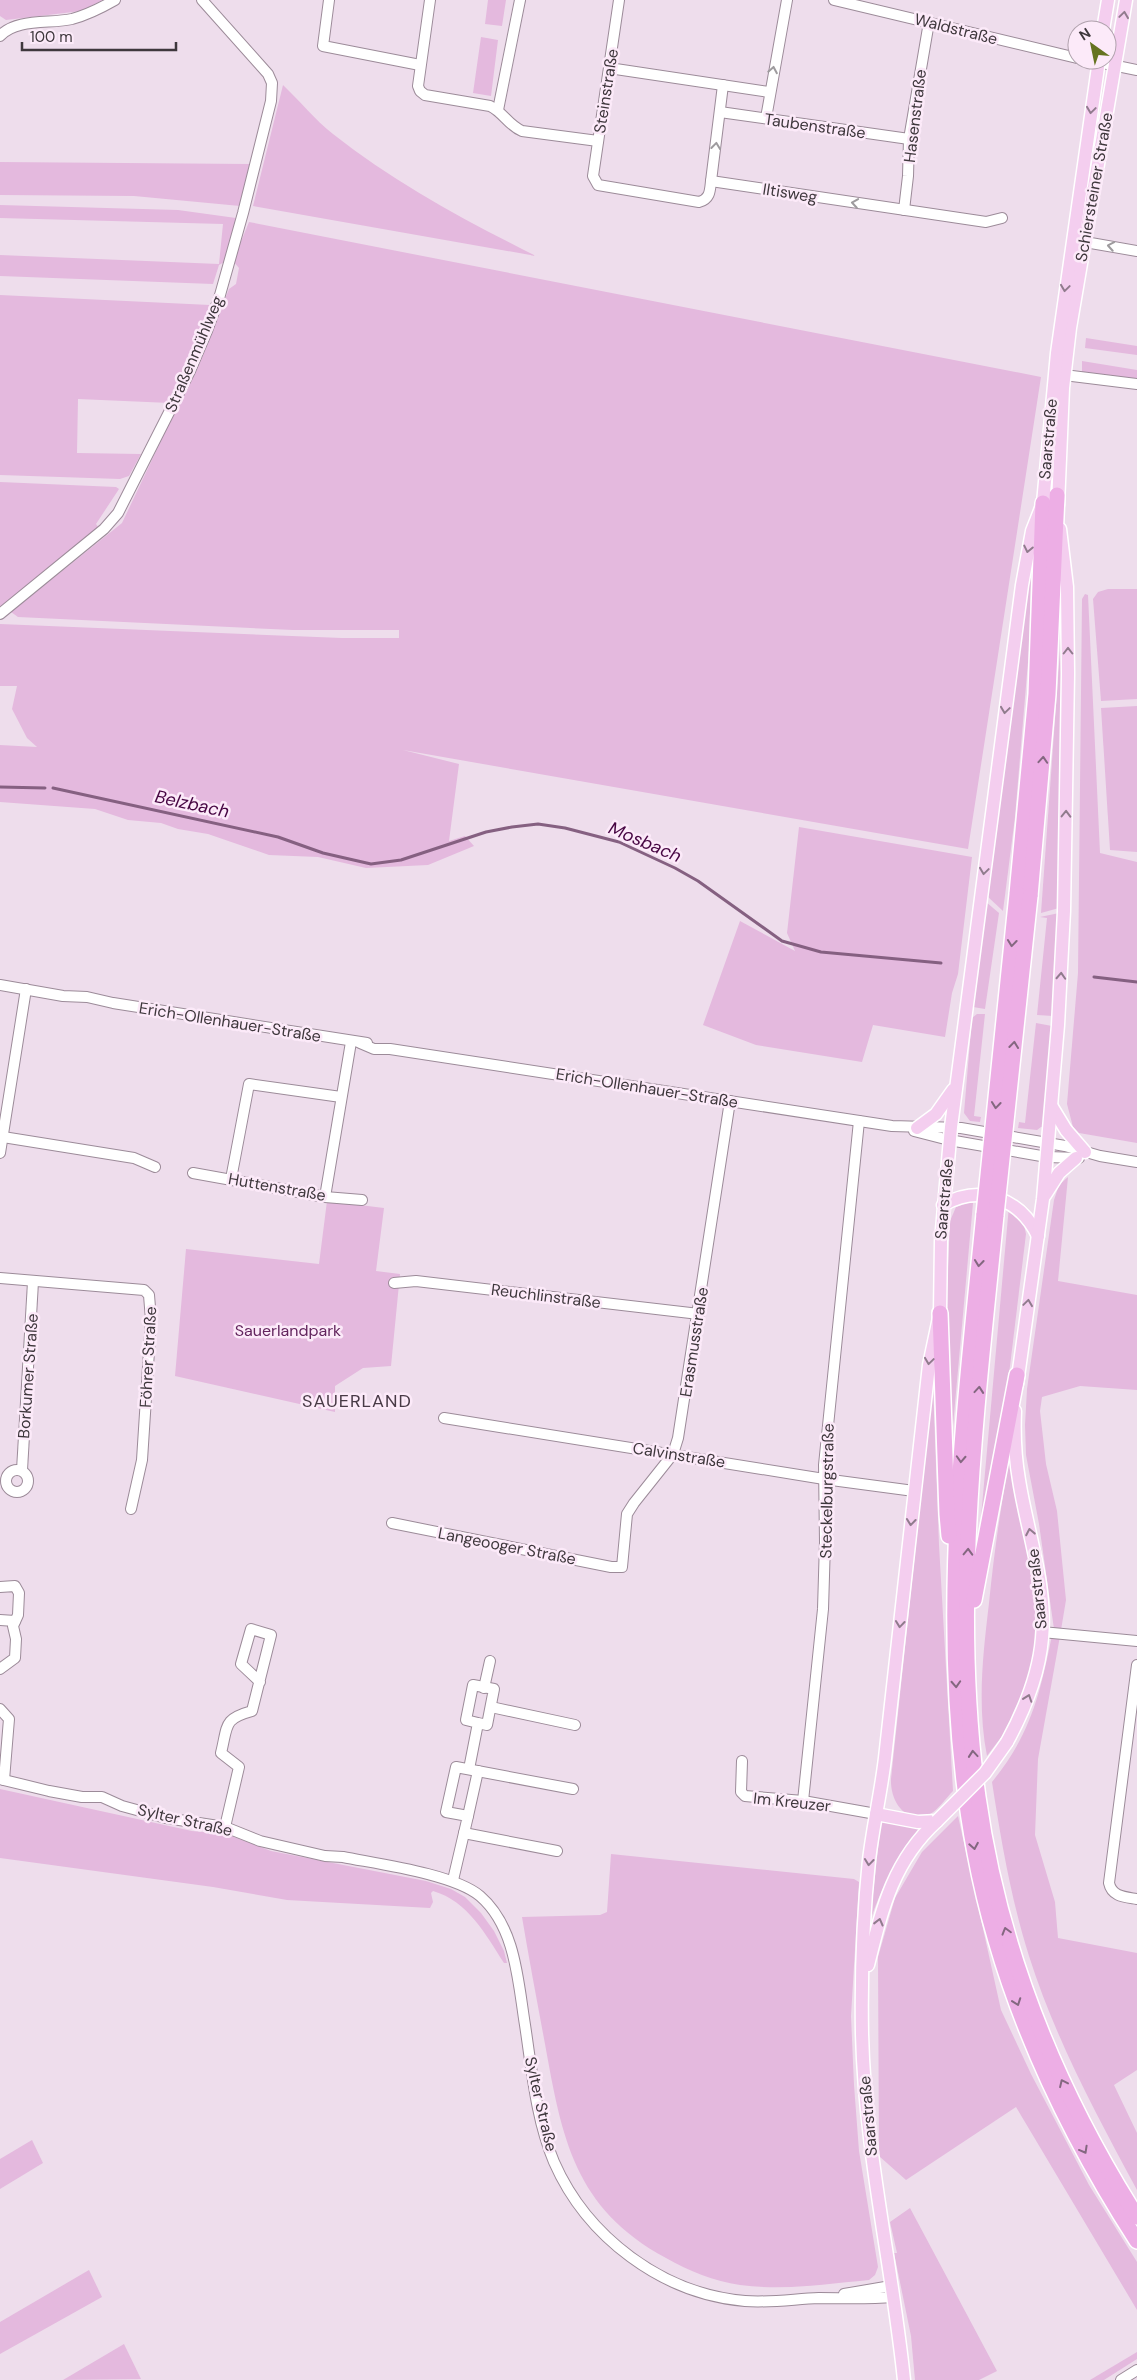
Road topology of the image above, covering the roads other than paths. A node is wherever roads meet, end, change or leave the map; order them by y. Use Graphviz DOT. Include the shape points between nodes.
graph roads {
  1 [pos="115,0"];
  2 [pos="202,0"];
  3 [pos="329,0"];
  4 [pos="430,0"];
  5 [pos="520,0"];
  6 [pos="619,0"];
  7 [pos="787,0"];
  8 [pos="834,0"];
  9 [pos="1108,0"];
  10 [pos="1126,0"];
  11 [pos="1105,20"];
  12 [pos="929,22"];
  13 [pos="2,31"];
  14 [pos="1067,56"];
  15 [pos="1117,58"];
  16 [pos="420,65"];
  17 [pos="1117,65"];
  18 [pos="609,68"];
  19 [pos="1094,70"];
  20 [pos="1115,70"];
  21 [pos="1137,70"];
  22 [pos="723,85"];
  23 [pos="769,92"];
  24 [pos="498,110"];
  25 [pos="720,112"];
  26 [pos="766,118"];
  27 [pos="909,139"];
  28 [pos="598,141"];
  29 [pos="711,181"];
  30 [pos="904,210"];
  31 [pos="1002,218"];
  32 [pos="1085,242"];
  33 [pos="1137,251"];
  34 [pos="1059,375"];
  35 [pos="1137,384"];
  36 [pos="1057,495"];
  37 [pos="1044,503"];
  38 [pos="0,614"];
  39 [pos="1023,895"];
  40 [pos="0,985"];
  41 [pos="26,989"];
  42 [pos="355,1042"];
  43 [pos="957,1078"];
  44 [pos="341,1098"];
  45 [pos="730,1101"];
  46 [pos="1052,1107"];
  47 [pos="859,1121"];
  48 [pos="951,1127"];
  49 [pos="910,1128"];
  50 [pos="3,1137"];
  51 [pos="949,1140"];
  52 [pos="1049,1143"];
  53 [pos="0,1154"];
  54 [pos="1080,1155"];
  55 [pos="1047,1157"];
  56 [pos="1137,1162"];
  57 [pos="155,1167"];
  58 [pos="193,1173"];
  59 [pos="231,1179"];
  60 [pos="325,1196"];
  61 [pos="1043,1199"];
  62 [pos="362,1200"];
  63 [pos="943,1205"];
  64 [pos="990,1215"];
  65 [pos="1038,1236"];
  66 [pos="0,1278"];
  67 [pos="33,1282"];
  68 [pos="394,1283"];
  69 [pos="940,1313"];
  70 [pos="699,1314"];
  71 [pos="1017,1375"];
  72 [pos="444,1418"];
  73 [pos="673,1454"];
  74 [pos="22,1470"];
  75 [pos="824,1479"];
  76 [pos="914,1491"];
  77 [pos="131,1509"];
  78 [pos="392,1523"];
  79 [pos="622,1567"];
  80 [pos="954,1575"];
  81 [pos="0,1587"];
  82 [pos="0,1620"];
  83 [pos="16,1621"];
  84 [pos="1042,1632"];
  85 [pos="967,1636"];
  86 [pos="1137,1642"];
  87 [pos="490,1661"];
  88 [pos="1137,1665"];
  89 [pos="0,1669"];
  90 [pos="260,1682"];
  91 [pos="484,1688"];
  92 [pos="491,1707"];
  93 [pos="0,1709"];
  94 [pos="478,1723"];
  95 [pos="576,1725"];
  96 [pos="742,1761"];
  97 [pos="473,1770"];
  98 [pos="883,1770"];
  99 [pos="2,1779"];
  100 [pos="573,1789"];
  101 [pos="803,1801"];
  102 [pos="876,1814"];
  103 [pos="468,1816"];
  104 [pos="898,1819"];
  105 [pos="937,1821"];
  106 [pos="225,1827"];
  107 [pos="464,1833"];
  108 [pos="557,1851"];
  109 [pos="453,1880"];
  110 [pos="1137,1899"];
  111 [pos="862,1986"];
  112 [pos="1137,2217"];
  113 [pos="1137,2241"];
  114 [pos="892,2291"];
  115 [pos="1137,2370"];
  116 [pos="904,2380"];
  117 [pos="1121,2380"];
  1 -- 13 [label="street" via="73,19"];
  2 -- 38 [label="street, Straßenmühlweg" via="268,74 272,92 246,204 220,295 190,371 115,517"];
  3 -- 16 [label="street" via="323,46"];
  4 -- 16 [label="street"];
  5 -- 24 [label="street"];
  6 -- 18 [label="street, Steinstraße"];
  23 -- 7 [label="street, one-way"];
  8 -- 12 [label="street, Waldstraße"];
  9 -- 11 [label="main road"];
  15 -- 10 [label="main road, Schiersteiner Straße, one-way"];
  12 -- 14 [label="street, Waldstraße"];
  12 -- 27 [label="street, Hasenstraße"];
  16 -- 24 [label="street" via="418,86 425,95"];
  17 -- 21 [label="street"];
  18 -- 22 [label="street, Taubenstraße"];
  18 -- 28 [label="street, Steinstraße"];
  19 -- 34 [label="main road, Schiersteiner Straße, one-way"];
  20 -- 32 [label="main road, Schiersteiner Straße"];
  22 -- 23 [label="street, Taubenstraße"];
  22 -- 25 [label="street"];
  23 -- 26 [label="street"];
  24 -- 28 [label="street" via="512,126 522,131"];
  25 -- 26 [label="street, Taubenstraße"];
  29 -- 25 [label="street, one-way"];
  26 -- 27 [label="street, Taubenstraße"];
  27 -- 30 [label="street, Hasenstraße"];
  28 -- 29 [label="street, Steinstraße" via="593,176 600,186 699,202 708,196"];
  30 -- 29 [label="street, Iltisweg, one-way"];
  30 -- 31 [label="street, Iltisweg" via="986,222"];
  33 -- 32 [label="street, one-way"];
  32 -- 34 [label="main road, Schiersteiner Straße"];
  34 -- 35 [label="street"];
  34 -- 36 [label="main road, Saarstraße"];
  34 -- 37 [label="main road, Saarstraße"];
  39 -- 36 [label="highway, one-way" via="1040,794 1052,631"];
  46 -- 36 [label="main road, Saarstraße, one-way" via="1064,912 1068,674 1067,588"];
  37 -- 39 [label="highway"];
  37 -- 43 [label="main road, Saarstraße, one-way" via="1032,531 1022,585"];
  39 -- 64 [label="highway, bridge"];
  40 -- 41 [label="street, Erich-Ollenhauer-Straße"];
  41 -- 42 [label="street, Erich-Ollenhauer-Straße" via="86,1002 100,1001"];
  41 -- 50 [label="street"];
  42 -- 44 [label="street"];
  42 -- 45 [label="street, Erich-Ollenhauer-Straße" via="374,1048"];
  43 -- 48 [label="main road, Saarstraße"];
  43 -- 49 [label="main road" via="936,1114"];
  44 -- 59 [label="street" via="249,1084"];
  44 -- 60 [label="street"];
  45 -- 47 [label="street, Erich-Ollenhauer-Straße"];
  45 -- 70 [label="street, Erasmusstraße"];
  46 -- 52 [label="main road, Saarstraße"];
  46 -- 54 [label="main road"];
  47 -- 49 [label="street, Erich-Ollenhauer-Straße"];
  47 -- 75 [label="street, Steckelburgstraße"];
  48 -- 49 [label="street, Erich-Ollenhauer-Straße"];
  48 -- 51 [label="main road, Saarstraße"];
  48 -- 52 [label="street, Erich-Ollenhauer-Straße"];
  49 -- 51 [label="street, Erich-Ollenhauer-Straße"];
  50 -- 53 [label="street"];
  50 -- 57 [label="street" via="134,1158"];
  51 -- 55 [label="street, Erich-Ollenhauer-Straße"];
  51 -- 63 [label="main road, Saarstraße"];
  52 -- 54 [label="street, Erich-Ollenhauer-Straße"];
  52 -- 55 [label="main road, Saarstraße"];
  54 -- 55 [label="street, Erich-Ollenhauer-Straße"];
  54 -- 56 [label="street, Erich-Ollenhauer-Straße"];
  54 -- 61 [label="main road" via="1059,1173"];
  55 -- 61 [label="main road, Saarstraße"];
  58 -- 59 [label="street, Huttenstraße"];
  59 -- 60 [label="street, Huttenstraße"];
  60 -- 62 [label="street, Huttenstraße"];
  61 -- 65 [label="main road, Saarstraße"];
  63 -- 65 [label="main road" via="968,1195 1001,1198 1022,1212"];
  63 -- 69 [label="main road, Saarstraße"];
  64 -- 80 [label="highway, one-way" via="962,1442"];
  85 -- 64 [label="highway, one-way" via="974,1442"];
  71 -- 65 [label="main road, Saarstraße, one-way"];
  66 -- 67 [label="street, Föhrer Straße"];
  67 -- 74 [label="street, Borkumer Straße"];
  67 -- 77 [label="street, Föhrer Straße" via="144,1290 149,1295 151,1320 142,1460"];
  68 -- 70 [label="street, Reuchlinstraße" via="416,1281"];
  69 -- 76 [label="main road, Saarstraße, one-way" via="928,1365"];
  69 -- 80 [label="highway" via="946,1514"];
  70 -- 73 [label="street, Erasmusstraße"];
  84 -- 71 [label="main road, Saarstraße, one-way" via="1039,1582 1015,1445"];
  71 -- 85 [label="highway"];
  72 -- 73 [label="street, Calvinstraße"];
  73 -- 75 [label="street, Calvinstraße"];
  73 -- 79 [label="street, Erasmusstraße" via="628,1514"];
  75 -- 76 [label="street, Calvinstraße"];
  75 -- 101 [label="street, Steckelburgstraße" via="822,1609"];
  76 -- 98 [label="main road, Saarstraße, one-way"];
  78 -- 79 [label="street, Langeooger Straße"];
  80 -- 113 [label="highway, one-way" via="960,1747 975,1854 990,1919 1012,1990 1046,2073 1076,2136"];
  81 -- 83 [label="street" via="15,1586 19,1593"];
  82 -- 83 [label="street"];
  83 -- 89 [label="street" via="13,1626 15,1658"];
  84 -- 86 [label="street"];
  105 -- 84 [label="main road, Saarstraße, one-way, bridge" via="985,1773 1007,1742 1026,1704"];
  112 -- 85 [label="highway, one-way" via="1068,2095 1037,2023 1011,1948 992,1874 978,1798 970,1721"];
  87 -- 91 [label="street"];
  88 -- 110 [label="street" via="1109,1883 1114,1894"];
  90 -- 90 [label="street" via="271,1635 251,1630 242,1664"];
  90 -- 106 [label="street" via="252,1711 236,1715 229,1720 227,1728 221,1753 239,1767"];
  91 -- 92 [label="street" via="494,1689"];
  91 -- 94 [label="street" via="473,1685 466,1720"];
  92 -- 94 [label="street" via="487,1724"];
  92 -- 95 [label="street"];
  93 -- 99 [label="street" via="9,1719"];
  94 -- 97 [label="street"];
  96 -- 101 [label="street, Im Kreuzer" via="742,1795"];
  97 -- 100 [label="street"];
  97 -- 103 [label="street"];
  97 -- 103 [label="street" via="456,1767 446,1812"];
  98 -- 102 [label="main road, Saarstraße"];
  98 -- 104 [label="main road" via="885,1801"];
  99 -- 106 [label="street, Sylter Straße" via="100,1804"];
  101 -- 102 [label="street, Im Kreuzer"];
  102 -- 104 [label="main road"];
  102 -- 111 [label="main road, Saarstraße, one-way" via="869,1858"];
  103 -- 107 [label="street"];
  104 -- 105 [label="main road"];
  111 -- 105 [label="main road, Saarstraße, one-way" via="884,1901 912,1849"];
  106 -- 109 [label="street, Sylter Straße" via="260,1841"];
  107 -- 108 [label="street"];
  107 -- 109 [label="street"];
  109 -- 114 [label="street, Sylter Straße" via="493,1911 506,1934 514,1959 544,2134 568,2190 610,2240 661,2276 687,2287 744,2301"];
  111 -- 114 [label="main road, Saarstraße" via="869,2145"];
  114 -- 116 [label="main road, Saarstraße"];
  115 -- 117 [label="street"];
}
